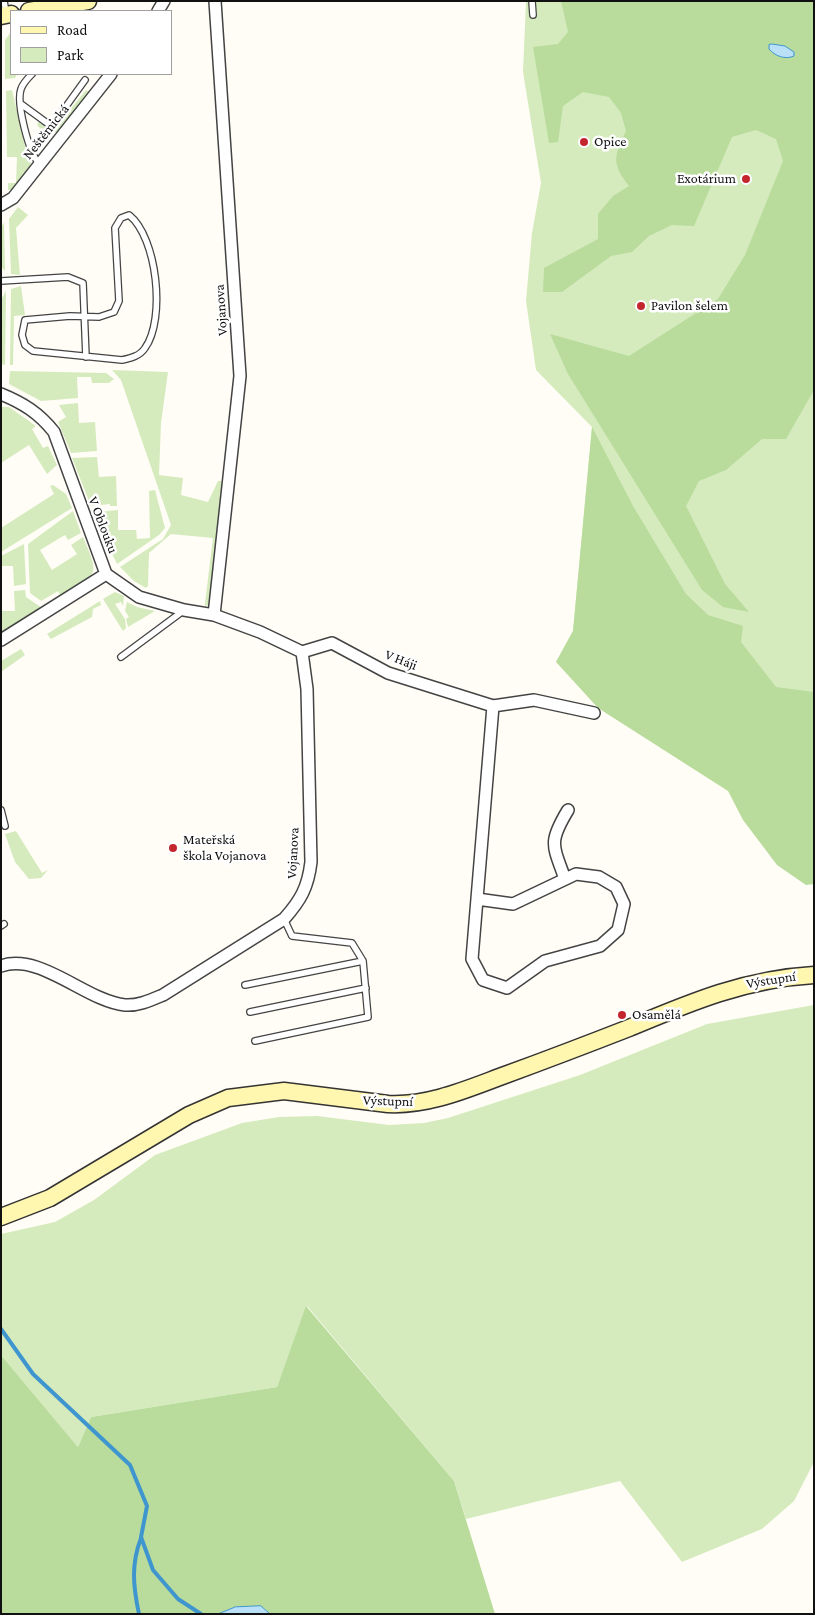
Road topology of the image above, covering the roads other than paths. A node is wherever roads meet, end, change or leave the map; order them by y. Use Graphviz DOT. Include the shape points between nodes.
graph roads {
  1 [pos="88,1"];
  2 [pos="215,1"];
  3 [pos="532,1"];
  4 [pos="35,10"];
  5 [pos="533,15"];
  6 [pos="31,75"];
  7 [pos="110,75"];
  8 [pos="85,80"];
  9 [pos="21,104"];
  10 [pos="39,163"];
  11 [pos="1,205"];
  12 [pos="1,281"];
  13 [pos="85,317"];
  14 [pos="86,357"];
  15 [pos="1,394"];
  16 [pos="106,574"];
  17 [pos="184,610"];
  18 [pos="214,615"];
  19 [pos="1,640"];
  20 [pos="302,652"];
  21 [pos="121,657"];
  22 [pos="493,706"];
  23 [pos="594,713"];
  24 [pos="1,810"];
  25 [pos="568,810"];
  26 [pos="5,826"];
  27 [pos="565,879"];
  28 [pos="477,899"];
  29 [pos="284,919"];
  30 [pos="363,960"];
  31 [pos="1,966"];
  32 [pos="814,975"];
  33 [pos="245,985"];
  34 [pos="366,988"];
  35 [pos="250,1012"];
  36 [pos="255,1041"];
  37 [pos="1,1216"];
  1 -- 4 [label="street"];
  2 -- 18 [label="street, Vojanova" via="240,376"];
  3 -- 5 [label="lane"];
  6 -- 9 [label="lane" via="21,90"];
  7 -- 10 [label="street, Neštěmická"];
  8 -- 9 [label="lane" via="54,123 47,122"];
  9 -- 10 [label="lane" via="31,152"];
  10 -- 11 [label="street, Neštěmická" via="13,198"];
  12 -- 13 [label="lane" via="68,277 83,283"];
  13 -- 14 [label="lane"];
  13 -- 14 [label="lane" via="25,320 22,335 25,345 33,351"];
  13 -- 14 [label="lane" via="106,316 114,312 119,301 115,228 121,218 129,215 145,238 152,262 158,298 151,336 136,356 122,360"];
  15 -- 16 [label="street, V Oblouku" via="24,404 44,419 54,432"];
  16 -- 17 [label="street" via="139,597"];
  16 -- 19 [label="street, V Oblouku"];
  17 -- 18 [label="street"];
  17 -- 21 [label="lane"];
  18 -- 20 [label="street"];
  20 -- 22 [label="street, V Háji" via="332,643 388,673"];
  20 -- 29 [label="street, Vojanova" via="307,689 311,862 308,882 297,904"];
  22 -- 23 [label="street, V Háji" via="534,700"];
  22 -- 28 [label="street"];
  24 -- 26 [label="lane"];
  25 -- 27 [label="street" via="555,830 554,846"];
  27 -- 28 [label="street" via="513,904"];
  27 -- 28 [label="street" via="576,874 599,877 616,887 624,904 618,930 600,946 545,961 507,988 483,980 472,959"];
  29 -- 30 [label="lane" via="292,936 352,943"];
  29 -- 31 [label="street, Vojanova" via="163,995 144,1003 126,1005 104,999 33,965"];
  30 -- 33 [label="lane"];
  30 -- 34 [label="lane"];
  32 -- 37 [label="street, Výstupní" via="739,986 430,1100 396,1104 284,1091 228,1098 189,1115 58,1194"];
  34 -- 35 [label="lane"];
  34 -- 36 [label="lane" via="368,1017"];
}
